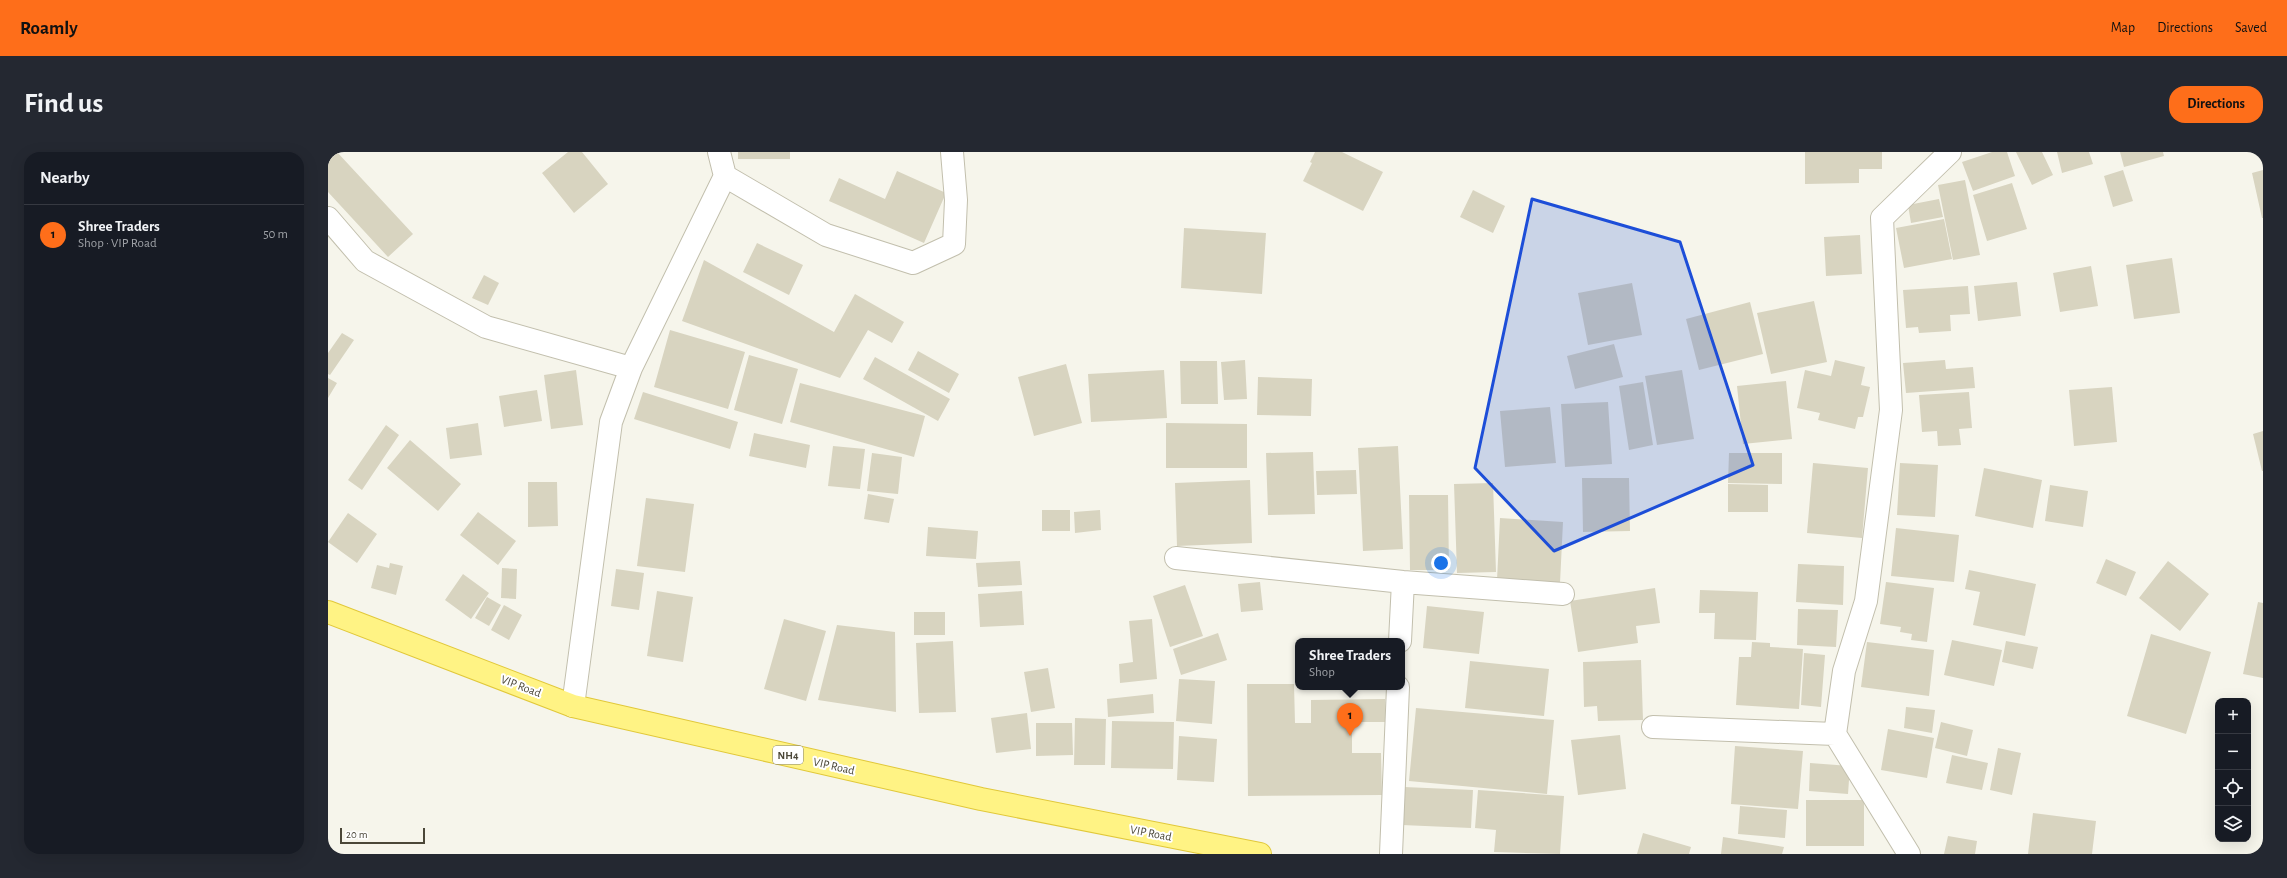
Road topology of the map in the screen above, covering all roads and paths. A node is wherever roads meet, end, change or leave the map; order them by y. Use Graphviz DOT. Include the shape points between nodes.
graph roads {
  1 [pos="719,152"];
  2 [pos="952,152"];
  3 [pos="1950,152"];
  4 [pos="725,176"];
  5 [pos="328,218"];
  6 [pos="631,368"];
  7 [pos="1176,558"];
  8 [pos="1403,582"];
  9 [pos="1563,594"];
  10 [pos="328,612"];
  11 [pos="1400,638"];
  12 [pos="1398,690"];
  13 [pos="573,706"];
  14 [pos="1653,727"];
  15 [pos="1835,734"];
  16 [pos="1260,854"];
  17 [pos="1391,854"];
  18 [pos="1909,854"];
  1 -- 4 [label="street"];
  2 -- 4 [label="street" via="956,200 954,244 913,263 826,235"];
  3 -- 15 [label="street" via="1882,218 1891,410 1866,602 1844,670"];
  4 -- 6 [label="street"];
  5 -- 6 [label="street" via="365,261 486,326"];
  6 -- 13 [label="street" via="611,422"];
  7 -- 8 [label="street"];
  8 -- 9 [label="street"];
  8 -- 11 [label="street"];
  10 -- 13 [label="highway, VIP Road / NH4"];
  12 -- 17 [label="street"];
  13 -- 16 [label="highway, VIP Road / NH4" via="981,799"];
  14 -- 15 [label="street"];
  15 -- 18 [label="street"];
}
